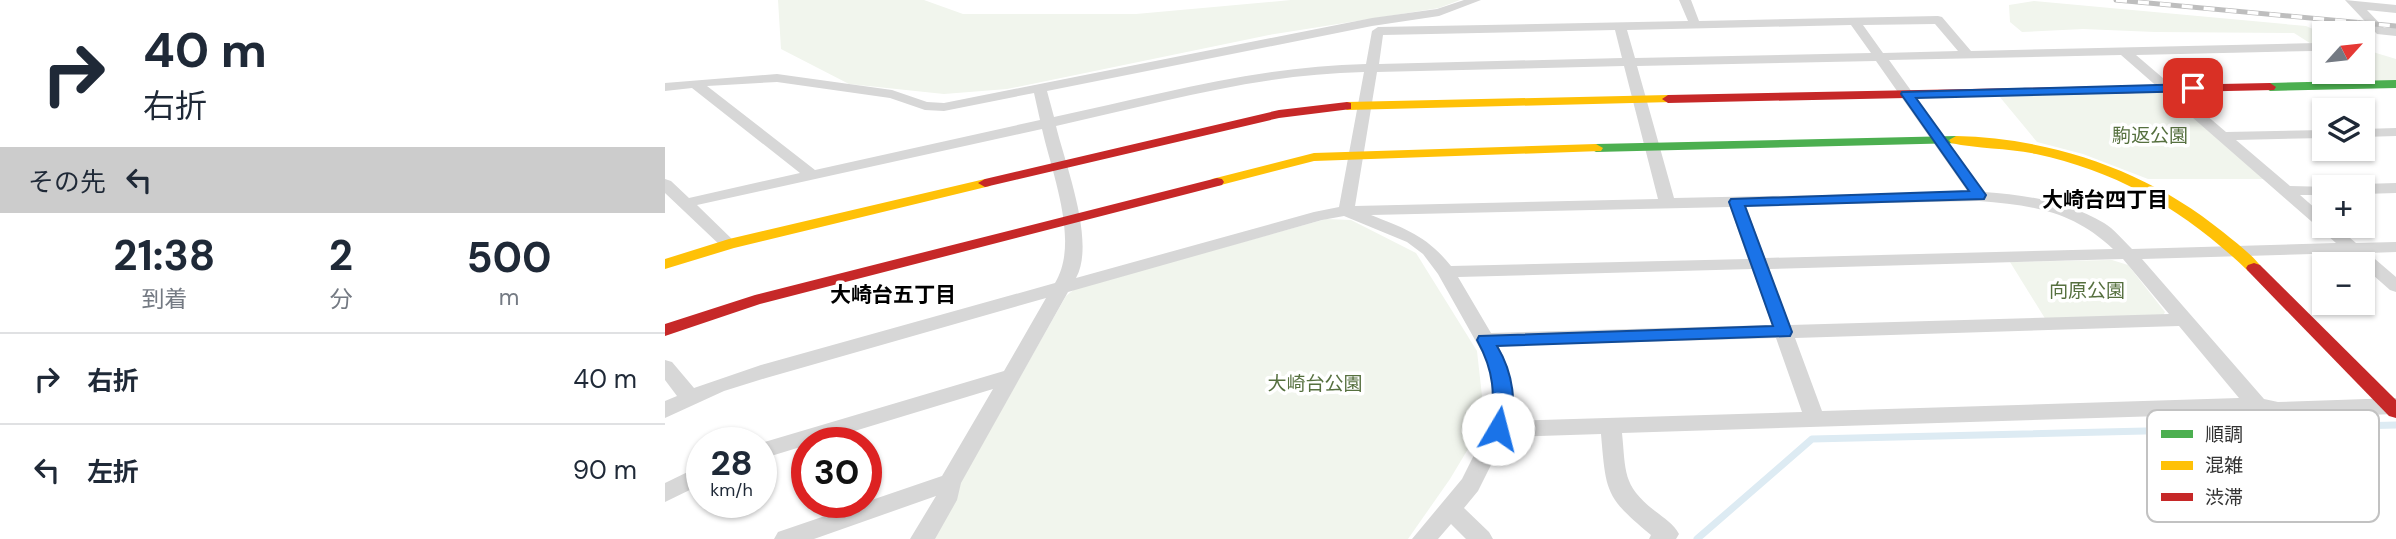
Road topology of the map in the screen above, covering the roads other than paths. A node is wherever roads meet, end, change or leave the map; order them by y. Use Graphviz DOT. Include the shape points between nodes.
graph roads {
  1 [pos="1475,0"];
  2 [pos="1685,0"];
  3 [pos="2352,2"];
  4 [pos="2396,9"];
  5 [pos="1855,22"];
  6 [pos="1695,25"];
  7 [pos="1620,26"];
  8 [pos="2396,32"];
  9 [pos="2312,47"];
  10 [pos="2124,51"];
  11 [pos="1968,54"];
  12 [pos="1879,56"];
  13 [pos="1629,61"];
  14 [pos="1372,66"];
  15 [pos="695,84"];
  16 [pos="2372,84"];
  17 [pos="2375,84"];
  18 [pos="2396,84"];
  19 [pos="665,88"];
  20 [pos="1040,89"];
  21 [pos="2168,89"];
  22 [pos="1907,94"];
  23 [pos="1639,100"];
  24 [pos="1365,105"];
  25 [pos="1048,123"];
  26 [pos="2396,132"];
  27 [pos="2375,133"];
  28 [pos="2312,134"];
  29 [pos="2223,136"];
  30 [pos="1940,141"];
  31 [pos="1652,147"];
  32 [pos="1356,154"];
  33 [pos="1058,166"];
  34 [pos="812,175"];
  35 [pos="665,184"];
  36 [pos="2396,188"];
  37 [pos="2375,189"];
  38 [pos="2312,190"];
  39 [pos="2286,191"];
  40 [pos="1979,195"];
  41 [pos="1736,202"];
  42 [pos="685,203"];
  43 [pos="1667,203"];
  44 [pos="1346,211"];
  45 [pos="2312,214"];
  46 [pos="1071,219"];
  47 [pos="2340,238"];
  48 [pos="729,244"];
  49 [pos="2396,247"];
  50 [pos="2351,248"];
  51 [pos="2236,251"];
  52 [pos="2128,254"];
  53 [pos="665,264"];
  54 [pos="1758,264"];
  55 [pos="1446,272"];
  56 [pos="2396,286"];
  57 [pos="1062,287"];
  58 [pos="2185,320"];
  59 [pos="665,330"];
  60 [pos="1783,332"];
  61 [pos="1486,340"];
  62 [pos="665,367"];
  63 [pos="1011,376"];
  64 [pos="691,398"];
  65 [pos="2257,405"];
  66 [pos="2394,408"];
  67 [pos="665,410"];
  68 [pos="1815,419"];
  69 [pos="1611,425"];
  70 [pos="1498,429"];
  71 [pos="777,445"];
  72 [pos="686,482"];
  73 [pos="950,482"];
  74 [pos="665,493"];
  75 [pos="1451,509"];
  76 [pos="786,539"];
  77 [pos="922,539"];
  78 [pos="1424,539"];
  79 [pos="1481,539"];
  80 [pos="1661,539"];
  1 -- 20 [label="street" via="1439,12"];
  2 -- 6 [label="street"];
  3 -- 4 [label="street"];
  3 -- 8 [label="street" via="2381,31"];
  5 -- 6 [label="street"];
  5 -- 11 [label="street" via="1938,20"];
  5 -- 12 [label="street"];
  6 -- 7 [label="street"];
  7 -- 13 [label="street"];
  7 -- 14 [label="street" via="1378,31"];
  9 -- 10 [label="street"];
  10 -- 11 [label="street"];
  10 -- 21 [label="street"];
  11 -- 12 [label="street"];
  12 -- 13 [label="street"];
  12 -- 22 [label="street"];
  13 -- 14 [label="street"];
  13 -- 23 [label="street"];
  14 -- 24 [label="street"];
  14 -- 25 [label="street" via="1247,79"];
  15 -- 19 [label="street"];
  15 -- 20 [label="street" via="777,78 892,94 925,106 944,107"];
  15 -- 34 [label="street"];
  16 -- 21 [label="street"];
  17 -- 18 [label="street"];
  20 -- 25 [label="street"];
  21 -- 22 [label="street"];
  21 -- 29 [label="street"];
  22 -- 23 [label="street"];
  22 -- 30 [label="street"];
  23 -- 24 [label="street"];
  23 -- 31 [label="street"];
  24 -- 32 [label="street"];
  24 -- 33 [label="street" via="1279,114"];
  25 -- 33 [label="street"];
  25 -- 34 [label="street"];
  26 -- 27 [label="street"];
  28 -- 29 [label="street"];
  29 -- 39 [label="street"];
  30 -- 31 [label="street"];
  30 -- 40 [label="street"];
  30 -- 51 [label="street" via="2016,146 2095,166 2163,195 2199,218"];
  31 -- 32 [label="street"];
  31 -- 43 [label="street"];
  32 -- 44 [label="street"];
  32 -- 46 [label="street" via="1314,157"];
  33 -- 46 [label="street"];
  33 -- 48 [label="street"];
  34 -- 42 [label="street"];
  35 -- 42 [label="street"];
  36 -- 37 [label="street"];
  38 -- 39 [label="street"];
  39 -- 45 [label="street"];
  40 -- 41 [label="street"];
  40 -- 52 [label="street" via="2057,208 2099,227"];
  41 -- 43 [label="street"];
  41 -- 54 [label="street"];
  42 -- 48 [label="street"];
  43 -- 44 [label="street"];
  44 -- 55 [label="street" via="1413,238"];
  44 -- 57 [label="street"];
  46 -- 57 [label="street" via="1075,253"];
  46 -- 59 [label="street" via="755,300"];
  47 -- 50 [label="street"];
  48 -- 53 [label="street"];
  49 -- 50 [label="street"];
  50 -- 51 [label="street"];
  50 -- 56 [label="street"];
  51 -- 52 [label="street"];
  51 -- 66 [label="street"];
  52 -- 54 [label="street"];
  52 -- 58 [label="street"];
  54 -- 55 [label="street"];
  54 -- 60 [label="street"];
  55 -- 61 [label="street"];
  57 -- 63 [label="street"];
  57 -- 64 [label="street" via="761,372"];
  58 -- 60 [label="street"];
  58 -- 65 [label="street"];
  60 -- 61 [label="street"];
  60 -- 68 [label="street"];
  61 -- 70 [label="street" via="1503,386"];
  62 -- 64 [label="street"];
  63 -- 71 [label="street"];
  63 -- 73 [label="street"];
  64 -- 67 [label="street"];
  65 -- 66 [label="street" via="2278,410"];
  65 -- 68 [label="street"];
  68 -- 69 [label="street"];
  69 -- 70 [label="street"];
  69 -- 80 [label="street" via="1616,483 1631,505 1667,534"];
  70 -- 75 [label="street" via="1470,485"];
  72 -- 74 [label="street"];
  73 -- 76 [label="street"];
  73 -- 77 [label="street" via="946,500"];
  75 -- 78 [label="street"];
  75 -- 79 [label="street"];
}
